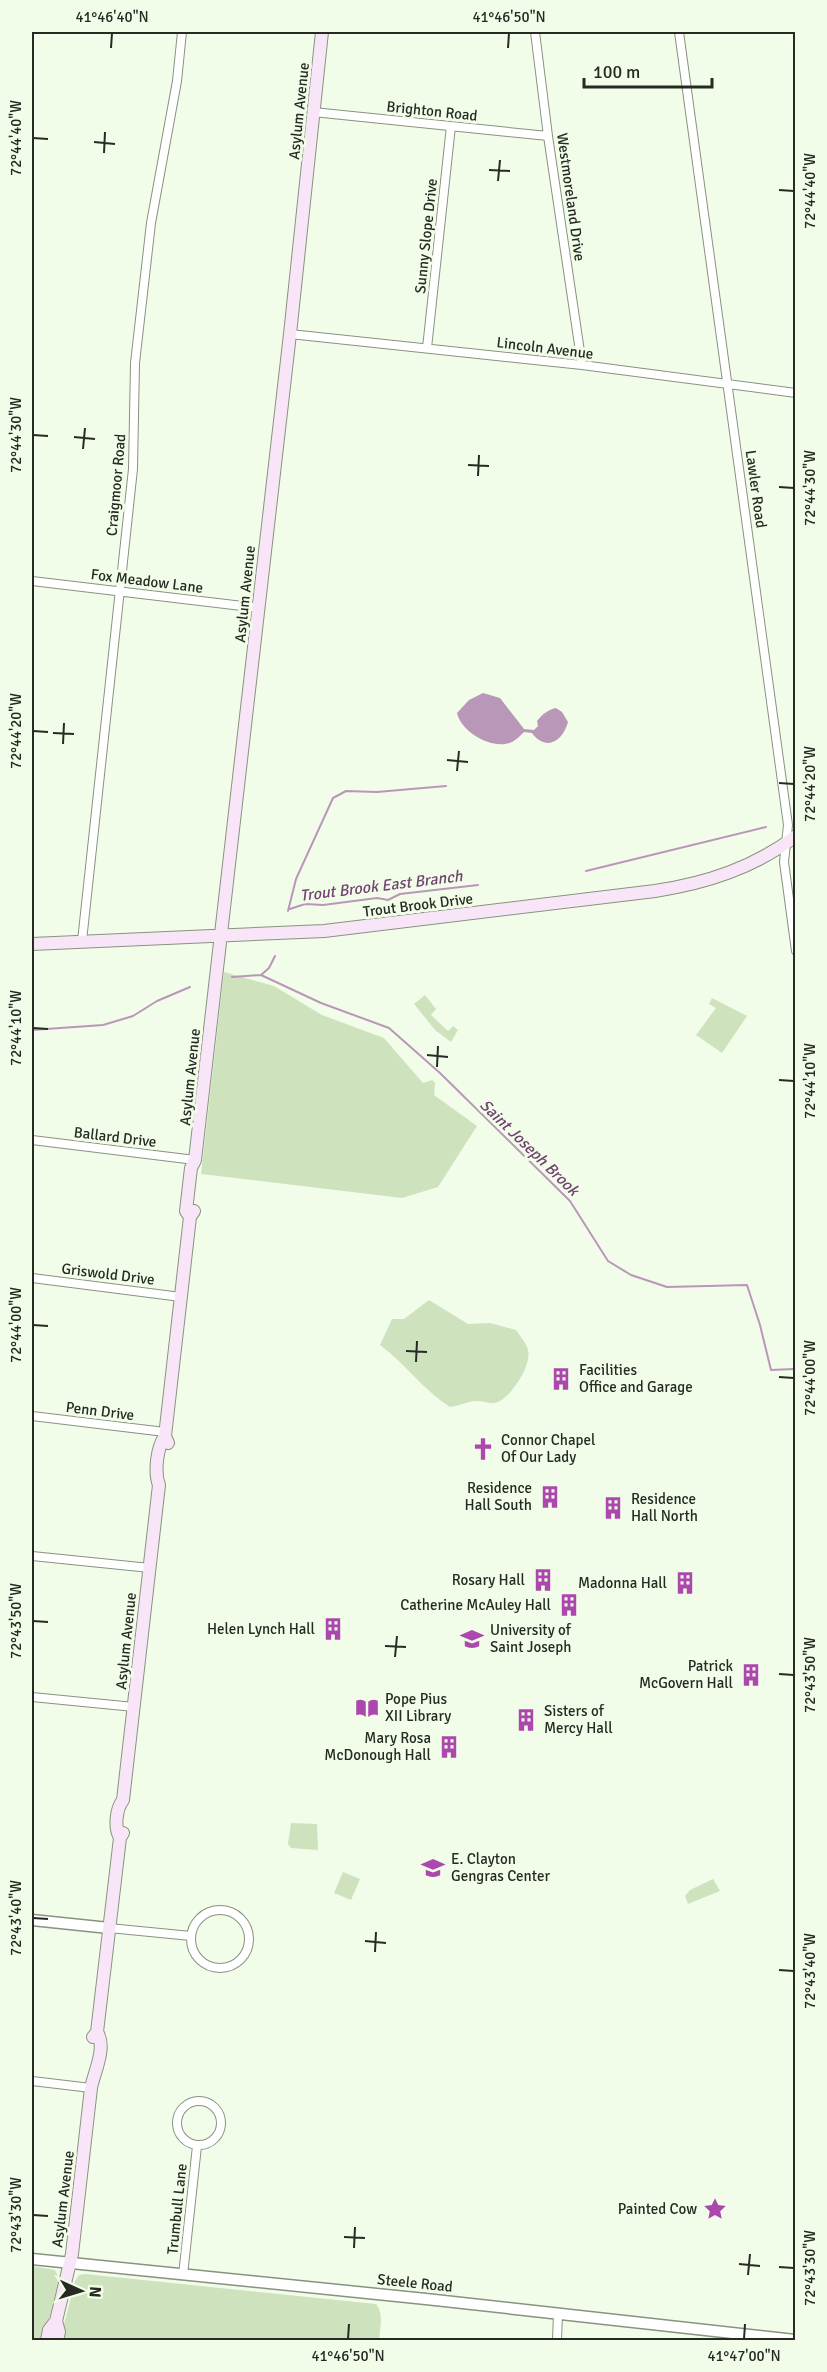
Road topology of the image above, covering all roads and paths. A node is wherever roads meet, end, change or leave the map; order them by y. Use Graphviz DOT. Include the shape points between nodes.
graph roads {
  1 [pos="183,32"];
  2 [pos="322,32"];
  3 [pos="535,32"];
  4 [pos="679,32"];
  5 [pos="313,112"];
  6 [pos="451,126"];
  7 [pos="548,136"];
  8 [pos="290,334"];
  9 [pos="427,348"];
  10 [pos="582,365"];
  11 [pos="728,385"];
  12 [pos="795,393"];
  13 [pos="32,581"];
  14 [pos="120,592"];
  15 [pos="259,608"];
  16 [pos="791,839"];
  17 [pos="220,937"];
  18 [pos="82,941"];
  19 [pos="32,944"];
  20 [pos="795,951"];
  21 [pos="32,1140"];
  22 [pos="195,1160"];
  23 [pos="32,1278"];
  24 [pos="181,1297"];
  25 [pos="32,1416"];
  26 [pos="165,1434"];
  27 [pos="32,1556"];
  28 [pos="150,1568"];
  29 [pos="32,1697"];
  30 [pos="134,1707"];
  31 [pos="32,1920"];
  32 [pos="109,1929"];
  33 [pos="191,1936"];
  34 [pos="32,2081"];
  35 [pos="92,2083"];
  36 [pos="197,2146"];
  37 [pos="32,2259"];
  38 [pos="70,2264"];
  39 [pos="183,2275"];
  40 [pos="558,2314"];
  41 [pos="56,2321"];
  42 [pos="47,2340"];
  43 [pos="57,2340"];
  44 [pos="557,2340"];
  45 [pos="795,2340"];
  1 -- 14 [label="street, Craigmoor Road" via="151,223 135,363 133,469"];
  2 -- 5 [label="main road, Asylum Avenue"];
  3 -- 7 [label="street, Westmoreland Drive"];
  4 -- 11 [label="street, Lawler Road"];
  5 -- 6 [label="street, Brighton Road"];
  5 -- 8 [label="main road, Asylum Avenue"];
  6 -- 7 [label="street, Brighton Road"];
  6 -- 9 [label="street, Sunny Slope Drive"];
  7 -- 10 [label="street, Westmoreland Drive"];
  8 -- 9 [label="street, Lincoln Avenue"];
  8 -- 15 [label="main road, Asylum Avenue"];
  9 -- 10 [label="street, Lincoln Avenue"];
  10 -- 11 [label="street, Lincoln Avenue"];
  11 -- 12 [label="street, Lincoln Avenue"];
  11 -- 16 [label="street, Lawler Road"];
  13 -- 14 [label="street, Fox Meadow Lane"];
  14 -- 15 [label="street, Fox Meadow Lane"];
  14 -- 18 [label="street, Craigmoor Road"];
  15 -- 17 [label="main road, Asylum Avenue"];
  16 -- 17 [label="main road, Trout Brook Drive" via="735,872 687,886 324,931"];
  16 -- 20 [label="street, Lawler Road" via="784,862"];
  17 -- 18 [label="main road, Trout Brook Drive"];
  17 -- 22 [label="main road, Asylum Avenue"];
  18 -- 19 [label="main road, Trout Brook Drive"];
  21 -- 22 [label="street, Ballard Drive"];
  22 -- 24 [label="main road, Asylum Avenue" via="198,1169 194,1211 190,1216"];
  23 -- 24 [label="street, Griswold Drive"];
  24 -- 26 [label="main road, Asylum Avenue"];
  25 -- 26 [label="street, Penn Drive"];
  26 -- 28 [label="main road, Asylum Avenue" via="168,1443 164,1479 159,1485"];
  27 -- 28 [label="street"];
  28 -- 30 [label="main road, Asylum Avenue"];
  29 -- 30 [label="street"];
  30 -- 32 [label="main road, Asylum Avenue" via="123,1800 127,1807"];
  31 -- 32 [label="street"];
  32 -- 33 [label="street"];
  32 -- 35 [label="main road, Asylum Avenue" via="97,2032 101,2038"];
  33 -- 33 [label="street" via="199,1958 221,1968 241,1959 249,1938 239,1918 222,1910 201,1917"];
  34 -- 35 [label="street"];
  35 -- 38 [label="main road, Asylum Avenue"];
  36 -- 36 [label="street, Trumbull Lane" via="213,2140 221,2125 215,2109 201,2101 184,2107 177,2119 181,2137"];
  36 -- 39 [label="street, Trumbull Lane"];
  37 -- 38 [label="street, Steele Road"];
  38 -- 39 [label="street, Steele Road"];
  38 -- 41 [label="main road, Asylum Avenue"];
  39 -- 40 [label="street, Steele Road"];
  40 -- 44 [label="street"];
  40 -- 45 [label="street, Steele Road"];
  41 -- 42 [label="main road, Asylum Avenue"];
  41 -- 43 [label="main road, Asylum Avenue"];
}
